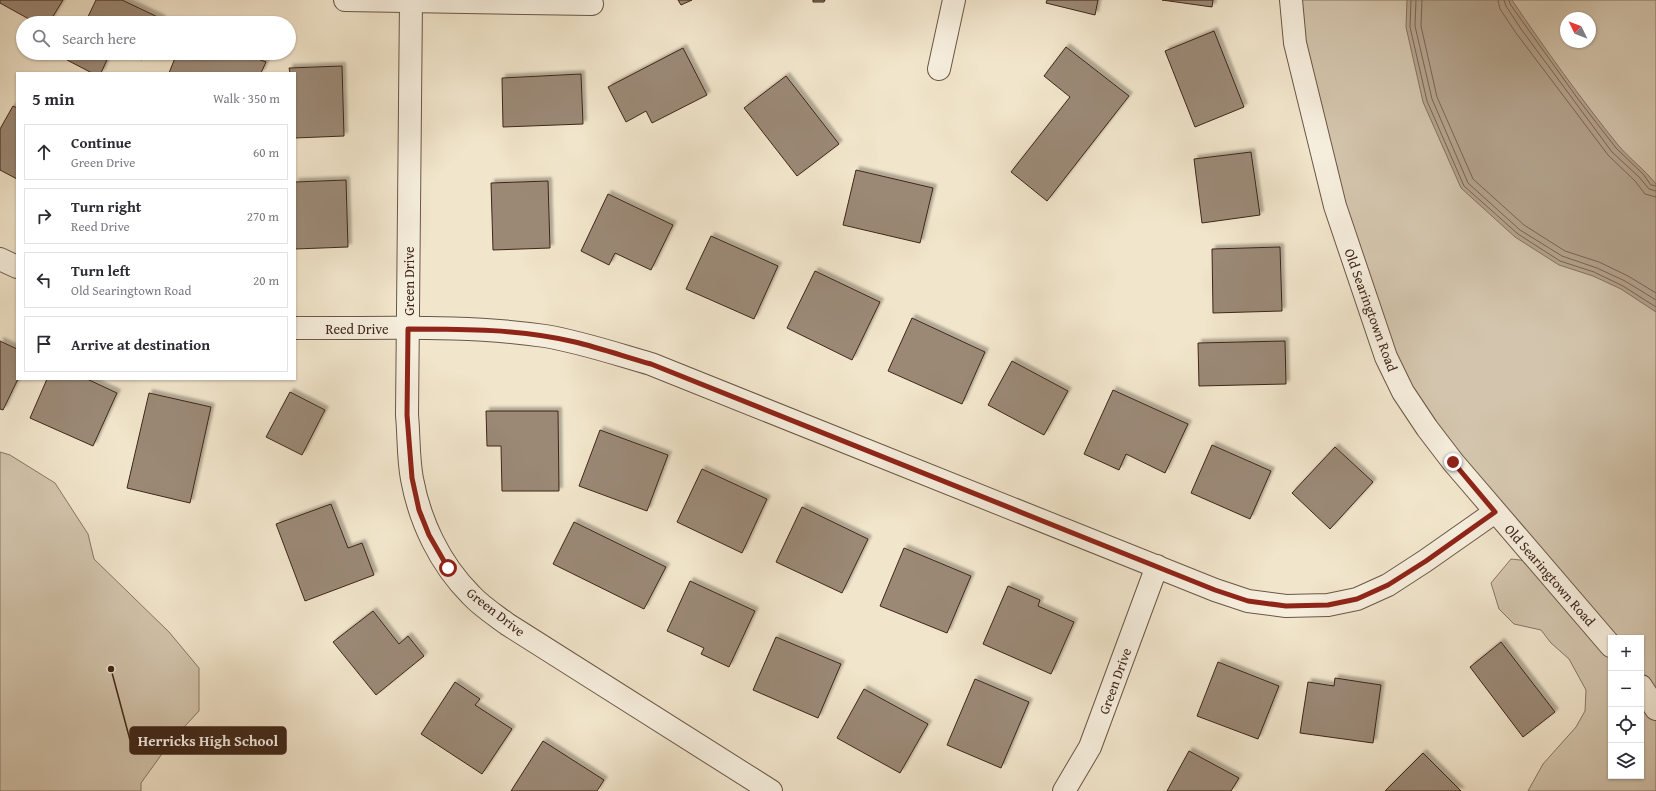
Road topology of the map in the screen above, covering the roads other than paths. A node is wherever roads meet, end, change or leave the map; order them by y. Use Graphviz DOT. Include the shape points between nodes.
graph roads {
  1 [pos="346,0"];
  2 [pos="411,0"];
  3 [pos="954,0"];
  4 [pos="1290,0"];
  5 [pos="592,4"];
  6 [pos="940,69"];
  7 [pos="0,259"];
  8 [pos="16,267"];
  9 [pos="296,328"];
  10 [pos="408,329"];
  11 [pos="1495,512"];
  12 [pos="1157,566"];
  13 [pos="1608,643"];
  14 [pos="1644,691"];
  15 [pos="1656,709"];
  16 [pos="771,791"];
  17 [pos="1064,791"];
  1 -- 2 [label="street"];
  2 -- 5 [label="street"];
  2 -- 10 [label="street, Green Drive"];
  3 -- 6 [label="street"];
  4 -- 11 [label="street, Old Searingtown Road" via="1295,43 1335,206 1386,357 1403,392 1427,428"];
  7 -- 8 [label="street"];
  9 -- 10 [label="street, Reed Drive"];
  10 -- 12 [label="street, Reed Drive" via="468,329 544,336 575,342 651,364"];
  10 -- 16 [label="street, Green Drive" via="407,415 412,478 419,510 429,535 448,568 471,596 507,624"];
  11 -- 12 [label="street, Reed Drive" via="1388,585 1357,599 1328,605 1286,606 1248,601"];
  11 -- 13 [label="street, Old Searingtown Road"];
  12 -- 17 [label="street, Green Drive" via="1090,747"];
  14 -- 15 [label="street"];
}
